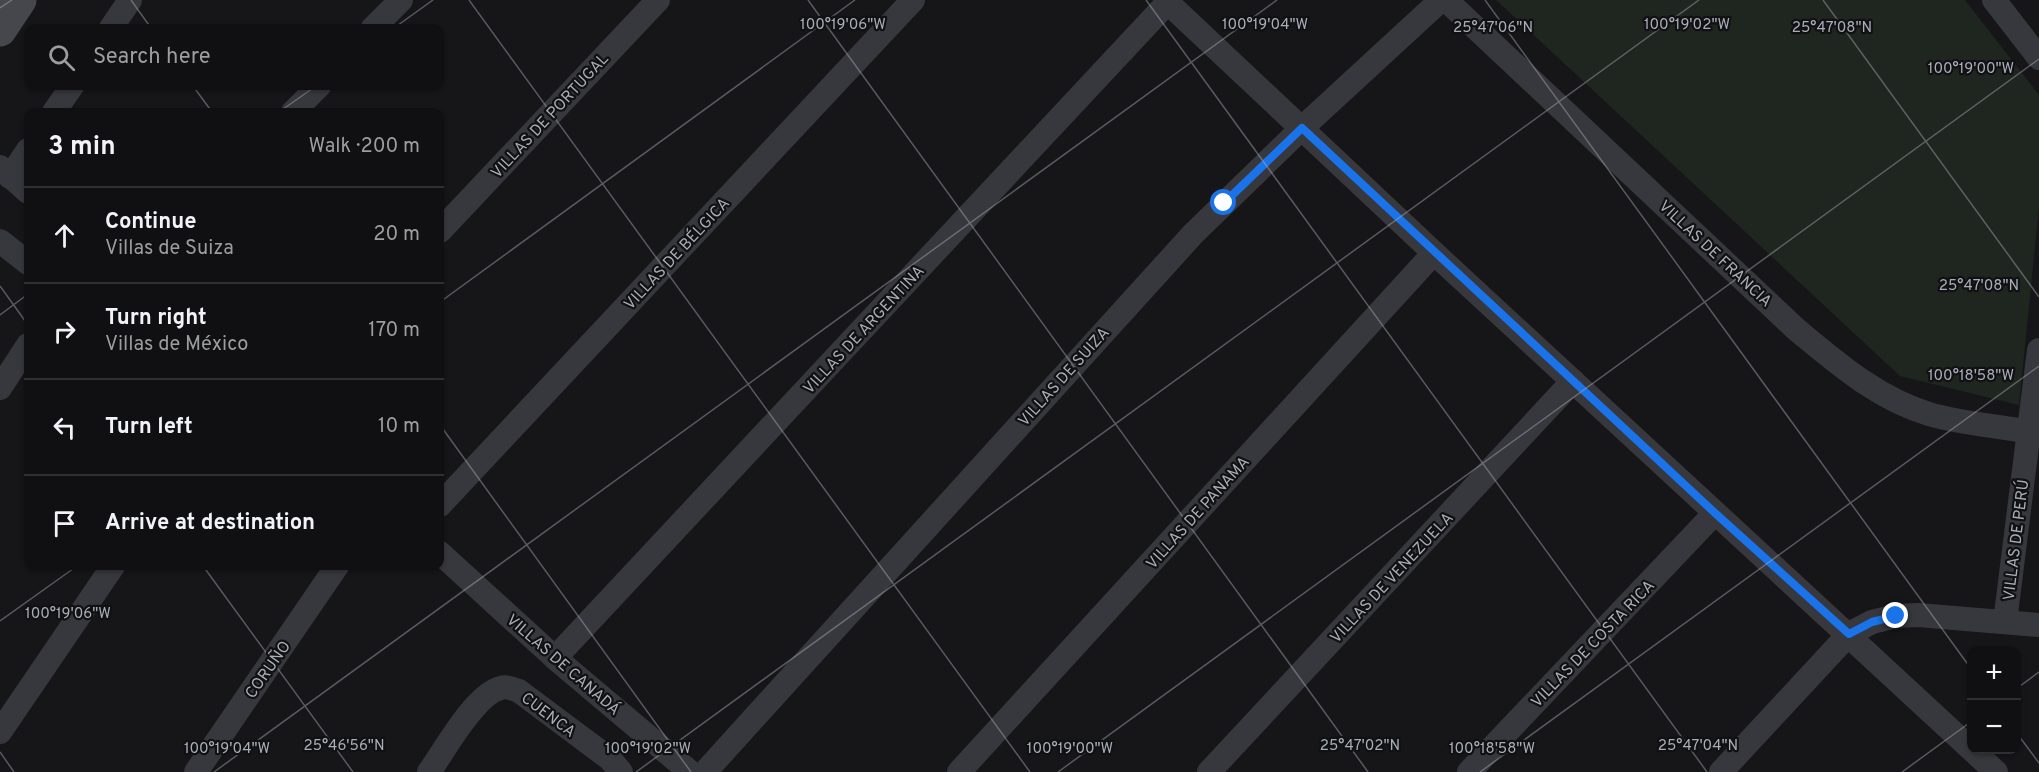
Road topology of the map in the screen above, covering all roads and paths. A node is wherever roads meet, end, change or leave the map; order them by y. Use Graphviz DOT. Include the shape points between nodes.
graph roads {
  1 [pos="20,0"];
  2 [pos="130,0"];
  3 [pos="401,0"];
  4 [pos="658,0"];
  5 [pos="913,0"];
  6 [pos="1441,0"];
  7 [pos="1446,0"];
  8 [pos="1994,0"];
  9 [pos="1168,1"];
  10 [pos="114,24"];
  11 [pos="377,24"];
  12 [pos="0,30"];
  13 [pos="2039,58"];
  14 [pos="69,90"];
  15 [pos="315,90"];
  16 [pos="57,108"];
  17 [pos="297,108"];
  18 [pos="1302,128"];
  19 [pos="24,158"];
  20 [pos="13,179"];
  21 [pos="444,227"];
  22 [pos="0,241"];
  23 [pos="1434,253"];
  24 [pos="24,260"];
  25 [pos="2039,350"];
  26 [pos="24,351"];
  27 [pos="1573,381"];
  28 [pos="0,388"];
  29 [pos="2029,432"];
  30 [pos="444,501"];
  31 [pos="1715,513"];
  32 [pos="444,557"];
  33 [pos="110,570"];
  34 [pos="334,570"];
  35 [pos="2005,622"];
  36 [pos="2039,625"];
  37 [pos="1849,634"];
  38 [pos="555,658"];
  39 [pos="0,732"];
  40 [pos="1989,769"];
  41 [pos="196,772"];
  42 [pos="429,772"];
  43 [pos="621,772"];
  44 [pos="690,772"];
  45 [pos="705,772"];
  46 [pos="959,772"];
  47 [pos="1209,772"];
  48 [pos="1469,772"];
  49 [pos="1721,772"];
  1 -- 12 [label="main road"];
  2 -- 10 [label="street"];
  3 -- 11 [label="street"];
  4 -- 21 [label="street, VILLAS DE PORTUGAL"];
  5 -- 30 [label="street, VILLAS DE BÉLGICA"];
  6 -- 18 [label="street, VILLAS DE SUIZA"];
  7 -- 29 [label="street, VILLAS DE FRANCIA" via="1797,330 1846,370 1889,397 1928,414"];
  8 -- 13 [label="street"];
  9 -- 18 [label="street"];
  9 -- 38 [label="street, VILLAS DE ARGENTINA"];
  14 -- 16 [label="street"];
  15 -- 17 [label="street"];
  18 -- 23 [label="street"];
  18 -- 45 [label="street, VILLAS DE SUIZA" via="1147,283"];
  19 -- 20 [label="street"];
  22 -- 24 [label="street"];
  23 -- 27 [label="street"];
  23 -- 46 [label="street, VILLAS DE PANAMA"];
  25 -- 29 [label="street, VILLAS DE PERÚ"];
  26 -- 28 [label="street"];
  27 -- 31 [label="street"];
  27 -- 47 [label="street, VILLAS DE VENEZUELA"];
  29 -- 35 [label="street, VILLAS DE PERÚ"];
  31 -- 37 [label="street"];
  31 -- 48 [label="street, VILLAS DE COSTA RICA"];
  32 -- 38 [label="street, VILLAS DE CANADÁ"];
  33 -- 39 [label="street"];
  34 -- 41 [label="street, CORUÑO"];
  35 -- 36 [label="street"];
  35 -- 37 [label="street" via="1896,616"];
  37 -- 40 [label="street"];
  37 -- 49 [label="street"];
  38 -- 44 [label="street, VILLAS DE CANADÁ"];
  42 -- 43 [label="street, CUENCA" via="472,709 487,694 508,687 519,691 610,759"];
}
